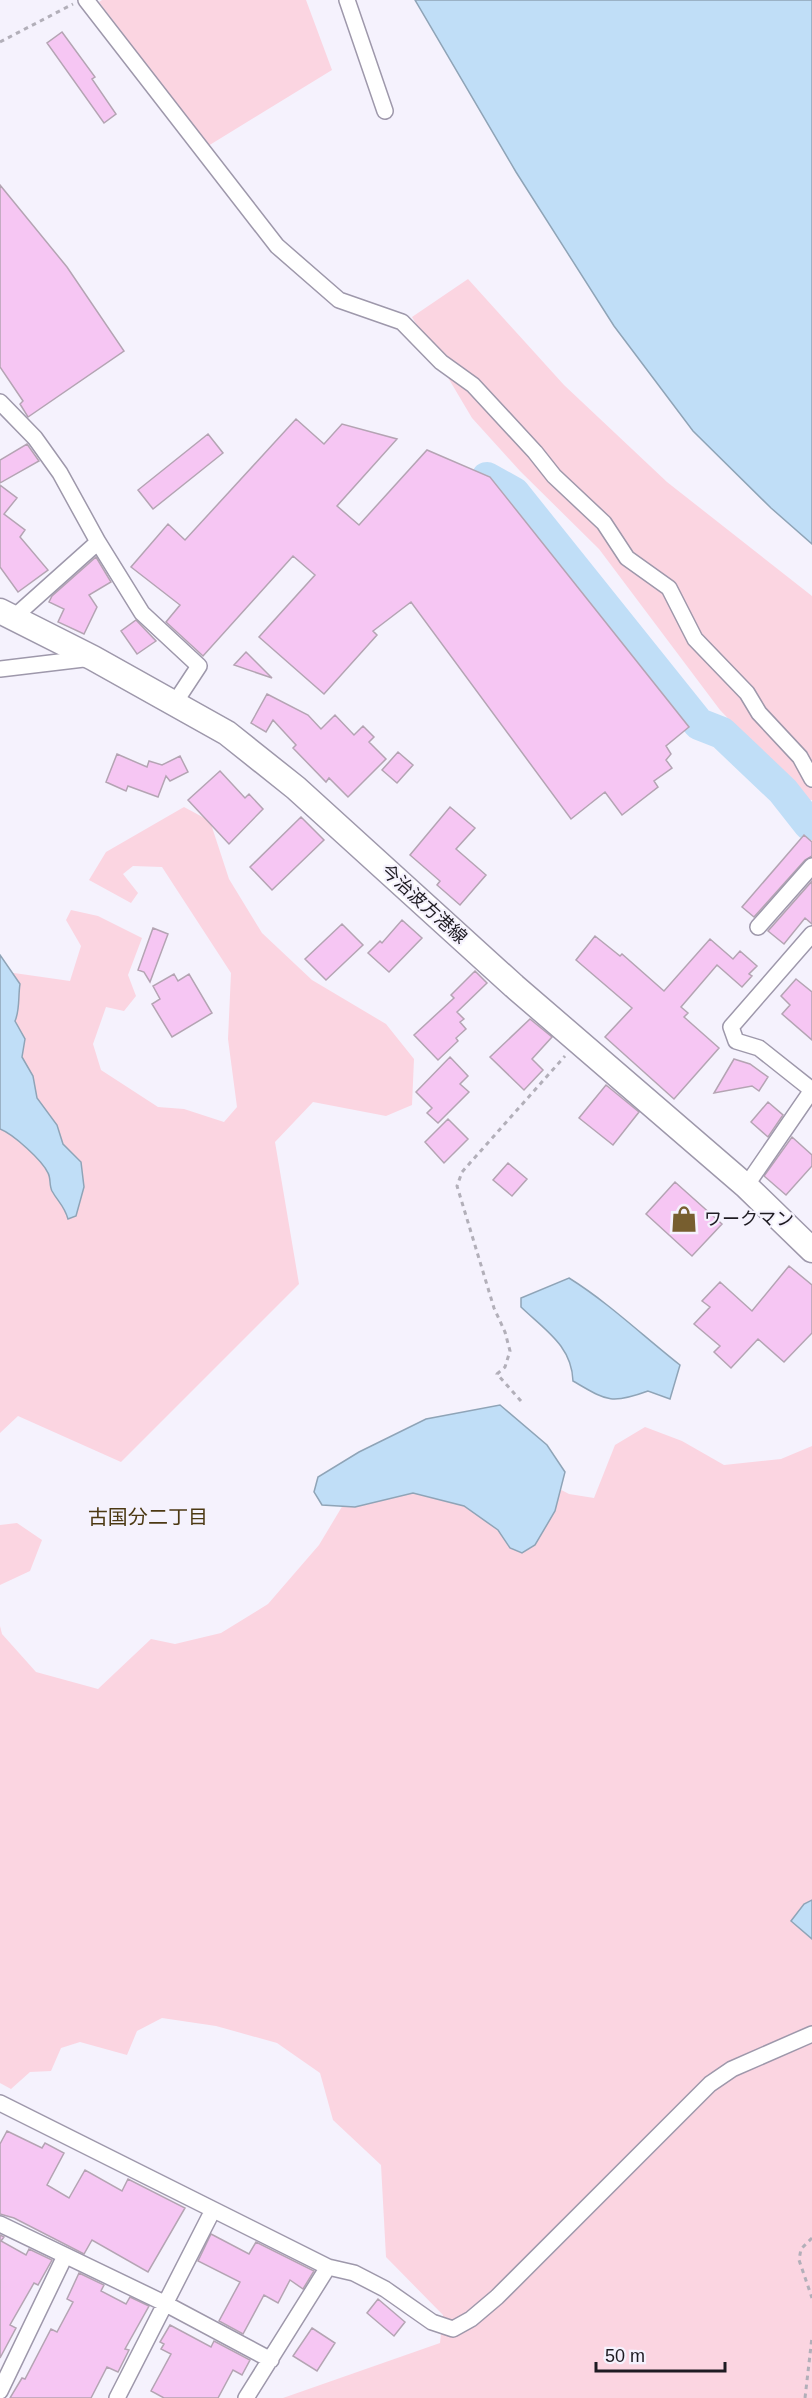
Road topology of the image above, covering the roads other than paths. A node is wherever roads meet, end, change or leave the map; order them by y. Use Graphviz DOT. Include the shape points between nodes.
graph roads {
  1 [pos="86,0"];
  2 [pos="346,0"];
  3 [pos="385,111"];
  4 [pos="0,402"];
  5 [pos="98,542"];
  6 [pos="6,614"];
  7 [pos="93,658"];
  8 [pos="0,669"];
  9 [pos="174,704"];
  10 [pos="806,760"];
  11 [pos="812,779"];
  12 [pos="812,866"];
  13 [pos="758,927"];
  14 [pos="812,934"];
  15 [pos="811,1094"];
  16 [pos="746,1186"];
  17 [pos="812,1250"];
  18 [pos="812,2034"];
  19 [pos="0,2103"];
  20 [pos="213,2210"];
  21 [pos="0,2224"];
  22 [pos="65,2256"];
  23 [pos="327,2267"];
  24 [pos="164,2304"];
  25 [pos="271,2360"];
  26 [pos="0,2391"];
  27 [pos="117,2398"];
  28 [pos="246,2398"];
  1 -- 10 [label="street" via="277,246 339,300 402,322 441,362 473,385 554,476 604,523 627,558 669,588 696,639 747,693 759,713"];
  2 -- 3 [label="street"];
  4 -- 5 [label="street" via="60,473"];
  5 -- 6 [label="street"];
  5 -- 9 [label="street" via="142,613 200,666"];
  6 -- 7 [label="main road, 今治波方港線"];
  7 -- 8 [label="street"];
  7 -- 9 [label="main road, 今治波方港線"];
  9 -- 16 [label="main road, 今治波方港線" via="227,733 296,788 514,986"];
  10 -- 11 [label="street"];
  12 -- 13 [label="street"];
  14 -- 15 [label="street" via="732,1027 735,1041 759,1048"];
  15 -- 16 [label="street"];
  16 -- 17 [label="main road, 今治波方港線"];
  18 -- 23 [label="street" via="732,2069 710,2085 497,2297 453,2329 432,2322 354,2273"];
  19 -- 20 [label="street"];
  20 -- 23 [label="street"];
  20 -- 24 [label="street"];
  21 -- 22 [label="street"];
  22 -- 24 [label="street"];
  22 -- 26 [label="street"];
  23 -- 25 [label="street"];
  24 -- 25 [label="street"];
  24 -- 27 [label="street"];
  25 -- 28 [label="street"];
}
